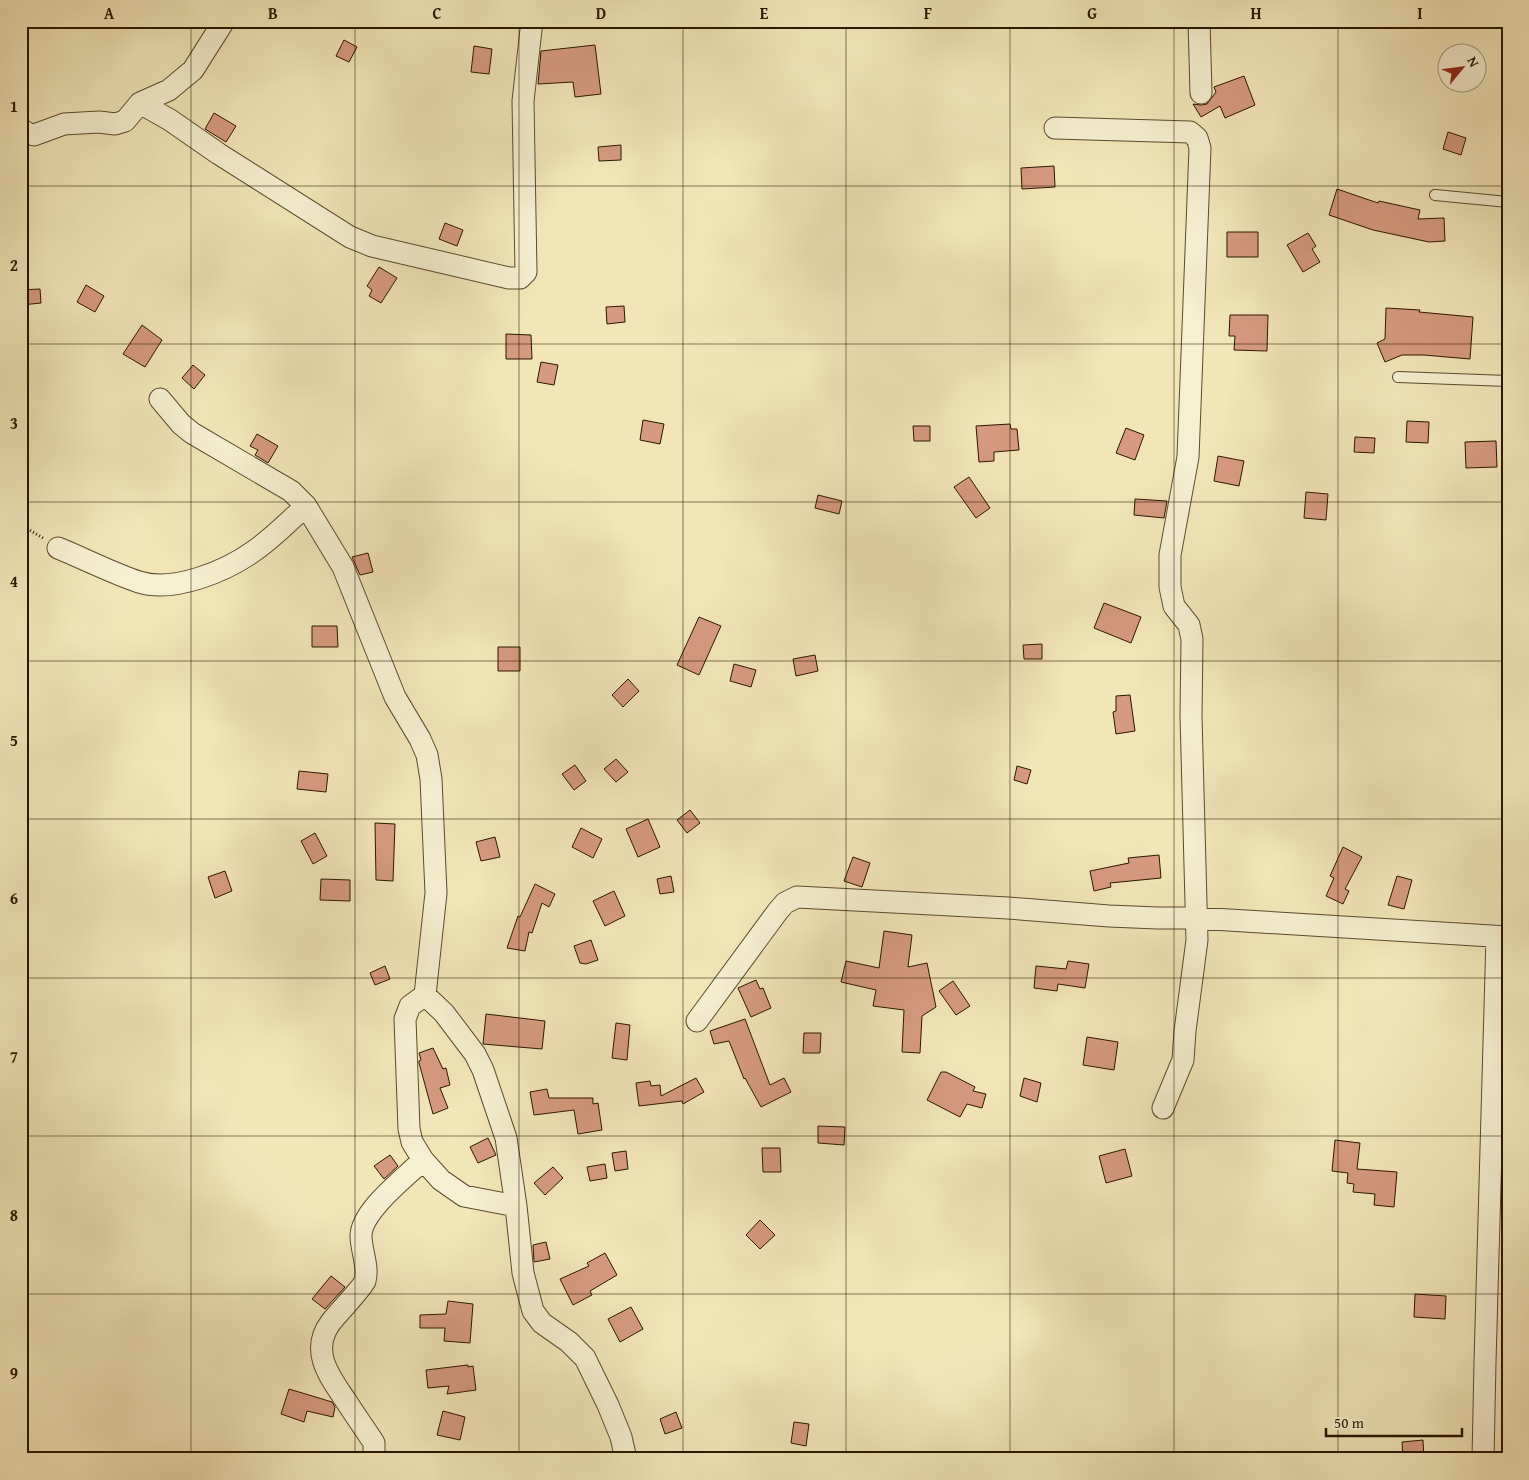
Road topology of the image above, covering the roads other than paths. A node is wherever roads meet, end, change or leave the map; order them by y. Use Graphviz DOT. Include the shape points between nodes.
graph roads {
  1 [pos="224,21"];
  2 [pos="532,21"];
  3 [pos="1199,21"];
  4 [pos="1201,93"];
  5 [pos="140,103"];
  6 [pos="1055,128"];
  7 [pos="21,129"];
  8 [pos="1435,195"];
  9 [pos="1508,202"];
  10 [pos="1398,377"];
  11 [pos="1508,381"];
  12 [pos="160,399"];
  13 [pos="306,506"];
  14 [pos="58,548"];
  15 [pos="1196,918"];
  16 [pos="1503,937"];
  17 [pos="425,995"];
  18 [pos="697,1021"];
  19 [pos="1163,1108"];
  20 [pos="423,1160"];
  21 [pos="516,1206"];
  22 [pos="371,1459"];
  23 [pos="626,1459"];
  24 [pos="1483,1459"];
  1 -- 5 [label="street" via="193,70 169,90"];
  2 -- 5 [label="street" via="523,101 526,272 520,278 372,246 350,237"];
  3 -- 4 [label="street"];
  5 -- 7 [label="street" via="125,122 64,124 34,135"];
  6 -- 15 [label="street" via="1190,132 1197,138 1200,148 1188,458 1170,555 1170,587 1174,606 1189,625 1192,639"];
  8 -- 9 [label="lane"];
  10 -- 11 [label="lane"];
  12 -- 13 [label="street" via="192,433 291,491"];
  13 -- 14 [label="street" via="255,551 229,566 194,580 169,585 140,583"];
  13 -- 17 [label="street" via="343,567 395,697 427,755 436,893"];
  15 -- 16 [label="street"];
  15 -- 18 [label="street" via="798,897 785,903 778,911"];
  15 -- 19 [label="street" via="1197,940 1183,1060"];
  16 -- 24 [label="street"];
  17 -- 20 [label="street" via="410,1006 405,1019 408,1129"];
  17 -- 21 [label="street" via="444,1013 483,1070 506,1138"];
  20 -- 21 [label="street" via="441,1180 464,1196"];
  20 -- 22 [label="street" via="374,1207 366,1219 361,1234 366,1274 364,1284 325,1329 322,1341 322,1357 327,1372 374,1443"];
  21 -- 23 [label="street" via="522,1273 533,1311 542,1323 585,1358 621,1437"];
}
